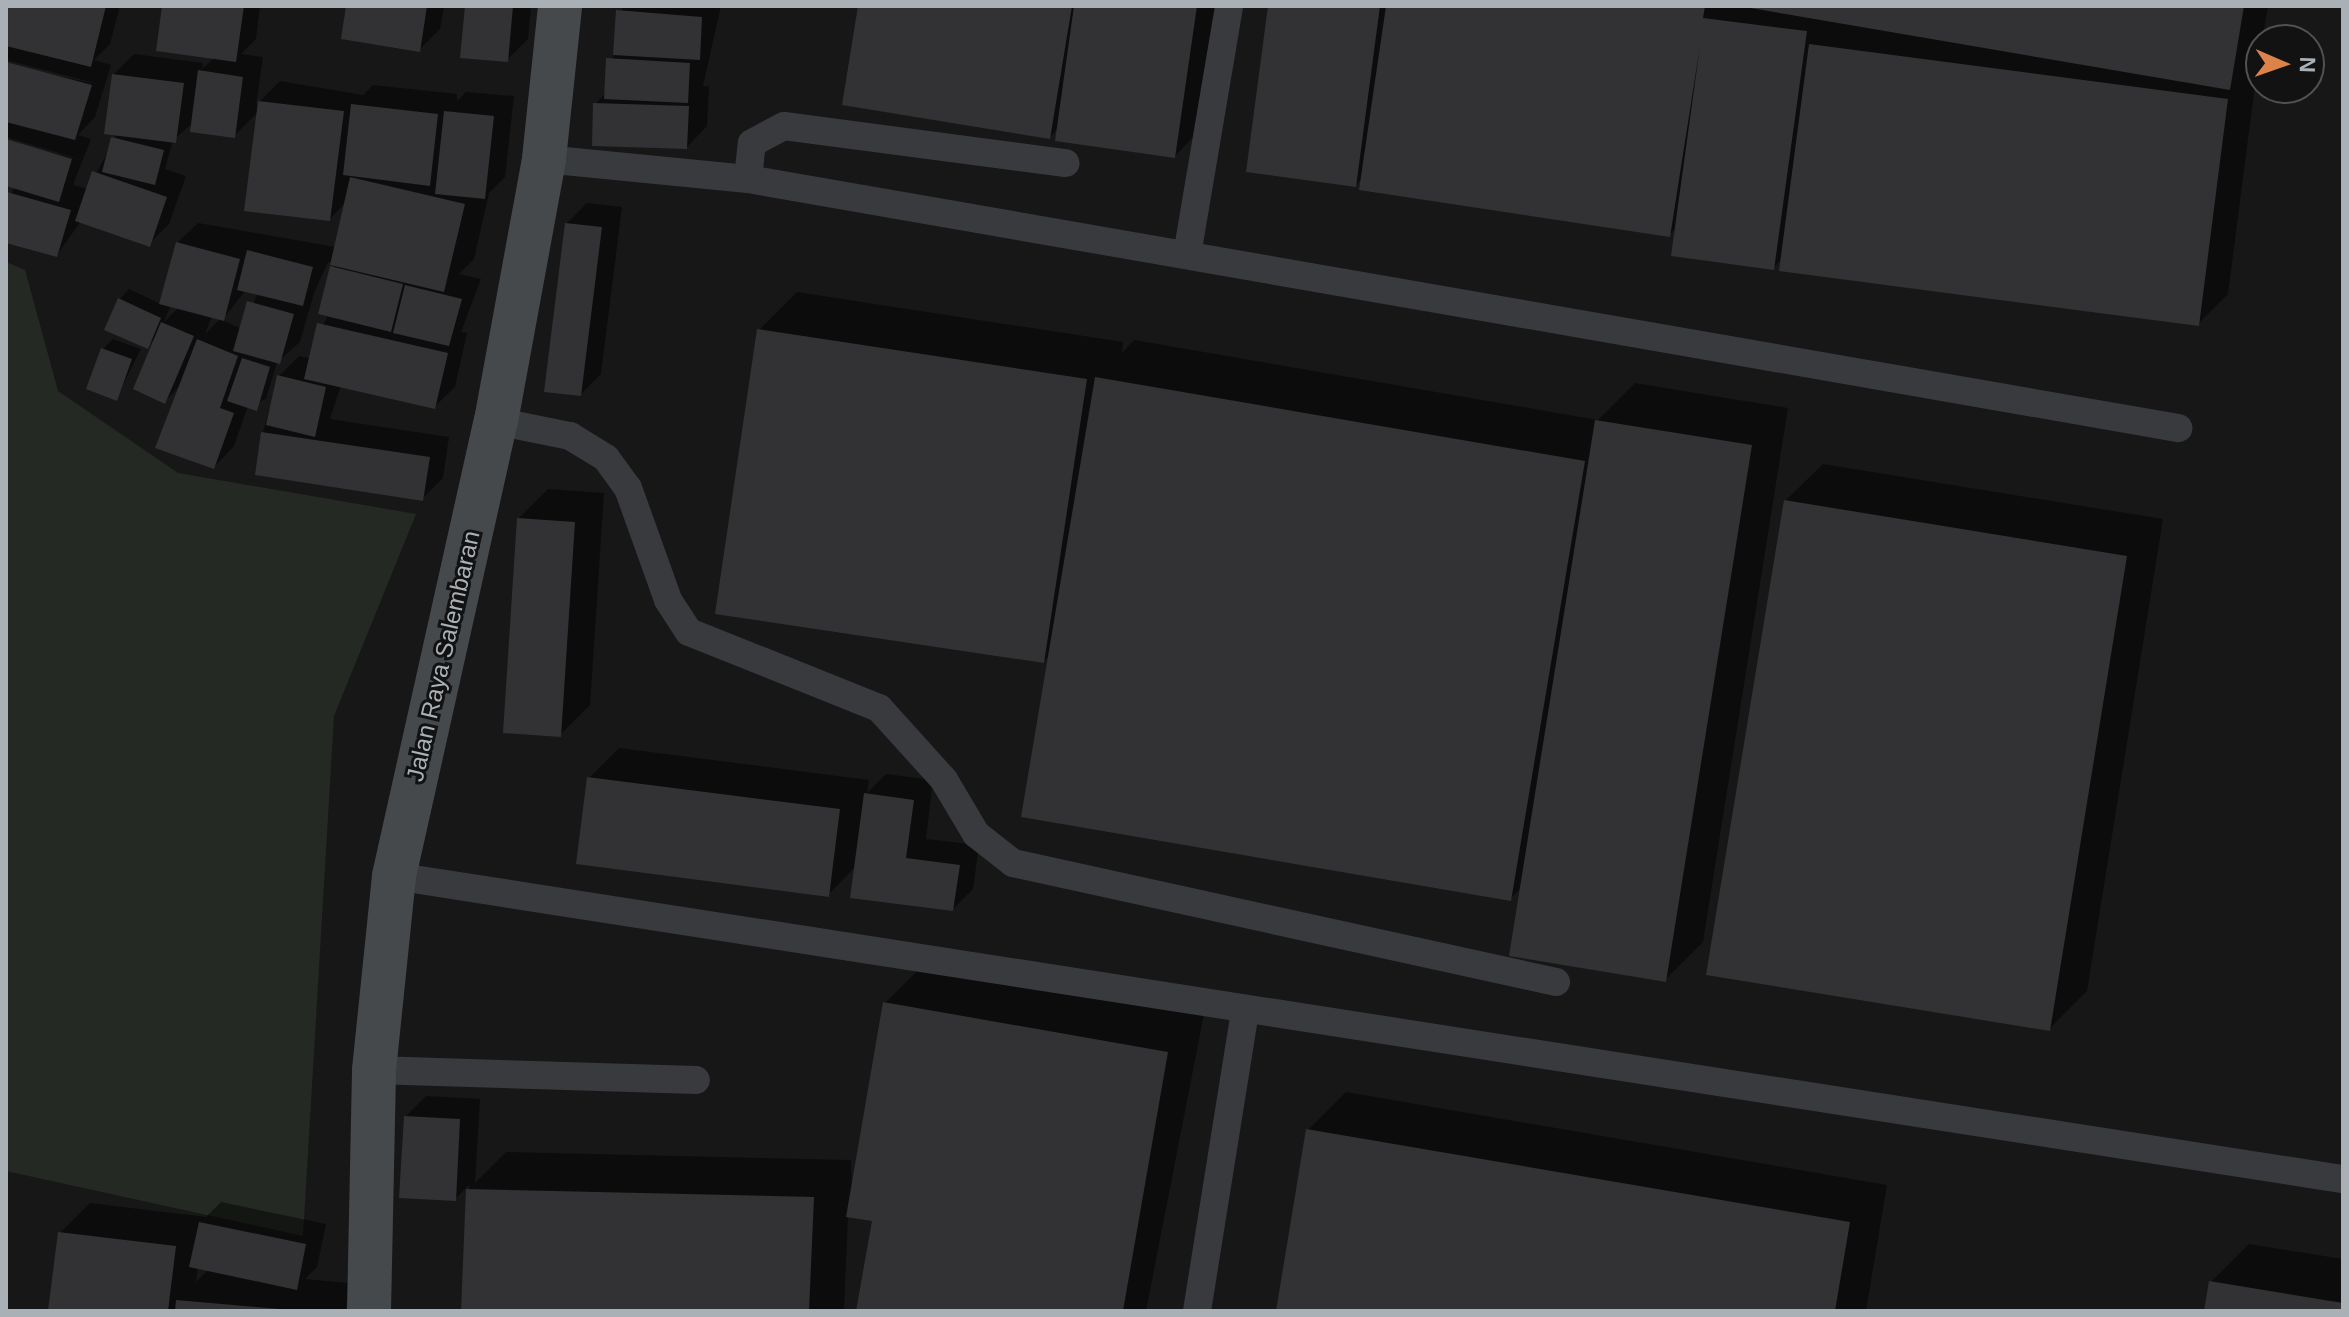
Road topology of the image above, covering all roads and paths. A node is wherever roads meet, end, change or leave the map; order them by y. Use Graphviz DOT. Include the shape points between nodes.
graph roads {
  1 [pos="560,6"];
  2 [pos="1229,6"];
  3 [pos="544,159"];
  4 [pos="1066,163"];
  5 [pos="748,179"];
  6 [pos="1187,255"];
  7 [pos="496,421"];
  8 [pos="2178,428"];
  9 [pos="394,876"];
  10 [pos="1556,982"];
  11 [pos="1245,1010"];
  12 [pos="374,1070"];
  13 [pos="696,1080"];
  14 [pos="2343,1179"];
  15 [pos="369,1311"];
  16 [pos="1197,1311"];
  1 -- 3 [label="main road, Jalan Raya Salembaran"];
  2 -- 6 [label="lane"];
  3 -- 5 [label="lane"];
  3 -- 7 [label="main road, Jalan Raya Salembaran"];
  4 -- 5 [label="lane" via="784,126 752,143"];
  5 -- 6 [label="lane"];
  6 -- 8 [label="lane"];
  7 -- 9 [label="main road, Jalan Raya Salembaran"];
  7 -- 10 [label="lane" via="570,436 606,458 628,488 668,600 689,632 879,708 944,780 976,834 1013,863"];
  9 -- 11 [label="lane"];
  9 -- 12 [label="main road, Jalan Raya Salembaran"];
  11 -- 14 [label="lane"];
  11 -- 16 [label="lane"];
  12 -- 13 [label="lane"];
  12 -- 15 [label="main road, Jalan Raya Salembaran"];
}
